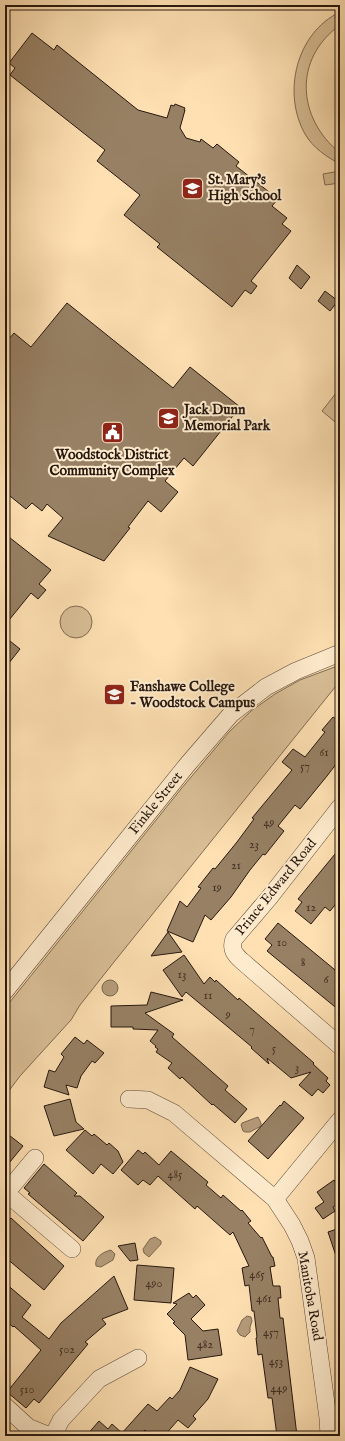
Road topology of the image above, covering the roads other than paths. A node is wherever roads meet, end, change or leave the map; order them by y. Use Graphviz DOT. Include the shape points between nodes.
graph roads {
  1 [pos="340,653"];
  2 [pos="340,807"];
  3 [pos="5,991"];
  4 [pos="340,1046"];
  5 [pos="129,1099"];
  6 [pos="340,1120"];
  7 [pos="35,1158"];
  8 [pos="6,1194"];
  9 [pos="275,1199"];
  10 [pos="72,1249"];
  11 [pos="138,1358"];
  12 [pos="5,1406"];
  13 [pos="52,1436"];
  14 [pos="329,1436"];
  1 -- 3 [label="street, Finkle Street" via="296,671 266,687 226,719"];
  2 -- 4 [label="street, Prince Edward Road" via="232,944 234,953 242,961"];
  5 -- 9 [label="street, Manitoba Road" via="148,1100 174,1113"];
  6 -- 9 [label="street"];
  7 -- 8 [label="street"];
  8 -- 10 [label="street"];
  9 -- 14 [label="street, Manitoba Road" via="292,1225 306,1258"];
  11 -- 13 [label="street" via="99,1379 61,1420"];
  12 -- 13 [label="street" via="28,1427"];
}
